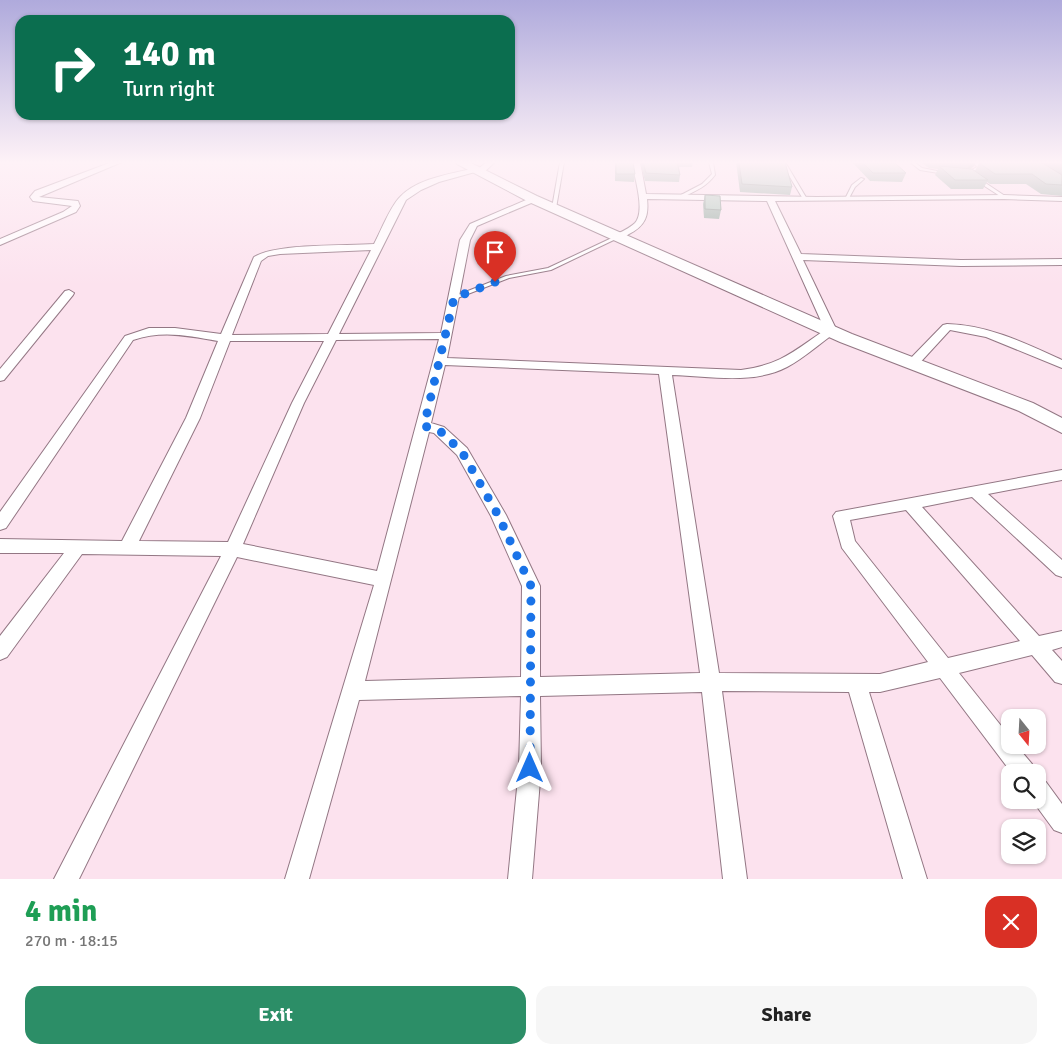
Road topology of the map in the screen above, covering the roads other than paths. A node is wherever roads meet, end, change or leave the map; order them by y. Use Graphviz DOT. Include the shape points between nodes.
graph roads {
  1 [pos="75,203"];
  2 [pos="400,203"];
  3 [pos="524,203"];
  4 [pos="543,203"];
  5 [pos="555,203"];
  6 [pos="642,203"];
  7 [pos="772,203"];
  8 [pos="554,208"];
  9 [pos="618,237"];
  10 [pos="0,242"];
  11 [pos="377,247"];
  12 [pos="797,257"];
  13 [pos="1062,262"];
  14 [pos="69,293"];
  15 [pos="454,298"];
  16 [pos="831,331"];
  17 [pos="445,336"];
  18 [pos="331,337"];
  19 [pos="225,338"];
  20 [pos="440,361"];
  21 [pos="912,364"];
  22 [pos="1062,364"];
  23 [pos="664,372"];
  24 [pos="0,378"];
  25 [pos="424,426"];
  26 [pos="1062,426"];
  27 [pos="1059,479"];
  28 [pos="975,491"];
  29 [pos="909,503"];
  30 [pos="0,524"];
  31 [pos="0,546"];
  32 [pos="78,547"];
  33 [pos="127,548"];
  34 [pos="233,549"];
  35 [pos="1062,570"];
  36 [pos="384,580"];
  37 [pos="1062,639"];
  38 [pos="1036,645"];
  39 [pos="0,650"];
  40 [pos="944,668"];
  41 [pos="1062,675"];
  42 [pos="711,682"];
  43 [pos="856,682"];
  44 [pos="531,687"];
  45 [pos="354,691"];
  46 [pos="1018,764"];
  47 [pos="1046,801"];
  48 [pos="1062,822"];
  49 [pos="66,879"];
  50 [pos="297,879"];
  51 [pos="520,879"];
  52 [pos="735,879"];
  53 [pos="915,879"];
  1 -- 10 [label="street" via="74,210"];
  2 -- 11 [label="street"];
  3 -- 15 [label="street" via="474,224 466,240"];
  4 -- 8 [label="street"];
  5 -- 8 [label="lane"];
  6 -- 9 [label="street" via="643,217 639,224"];
  7 -- 12 [label="street"];
  8 -- 9 [label="street"];
  9 -- 15 [label="lane" via="549,269 508,277"];
  9 -- 16 [label="street"];
  11 -- 18 [label="street"];
  11 -- 19 [label="street" via="265,254 257,259"];
  12 -- 13 [label="street" via="961,263"];
  12 -- 16 [label="street"];
  14 -- 24 [label="street"];
  15 -- 17 [label="street"];
  16 -- 21 [label="street"];
  16 -- 23 [label="street" via="783,364 764,371 740,374"];
  17 -- 18 [label="street"];
  17 -- 20 [label="street"];
  18 -- 19 [label="street"];
  18 -- 34 [label="street"];
  19 -- 30 [label="street" via="175,331 140,332 129,338"];
  19 -- 33 [label="street" via="193,418"];
  20 -- 23 [label="street"];
  20 -- 25 [label="street"];
  21 -- 22 [label="street" via="947,327 960,326 978,330"];
  21 -- 26 [label="street" via="1026,407"];
  23 -- 42 [label="street"];
  25 -- 36 [label="street"];
  25 -- 44 [label="street" via="439,430 462,452 498,515 531,586"];
  27 -- 28 [label="street"];
  28 -- 29 [label="street"];
  28 -- 35 [label="street"];
  29 -- 38 [label="street"];
  29 -- 40 [label="street" via="841,516 848,543"];
  31 -- 32 [label="street"];
  32 -- 33 [label="street"];
  32 -- 39 [label="street"];
  33 -- 34 [label="street"];
  34 -- 36 [label="street"];
  34 -- 49 [label="street"];
  36 -- 45 [label="street"];
  37 -- 38 [label="street"];
  38 -- 40 [label="street"];
  38 -- 41 [label="street"];
  40 -- 43 [label="street" via="880,682"];
  40 -- 46 [label="street"];
  42 -- 43 [label="street"];
  42 -- 44 [label="street"];
  42 -- 52 [label="street"];
  43 -- 53 [label="street"];
  44 -- 45 [label="street"];
  44 -- 51 [label="street" via="530,768"];
  45 -- 50 [label="street"];
  47 -- 48 [label="street"];
}
